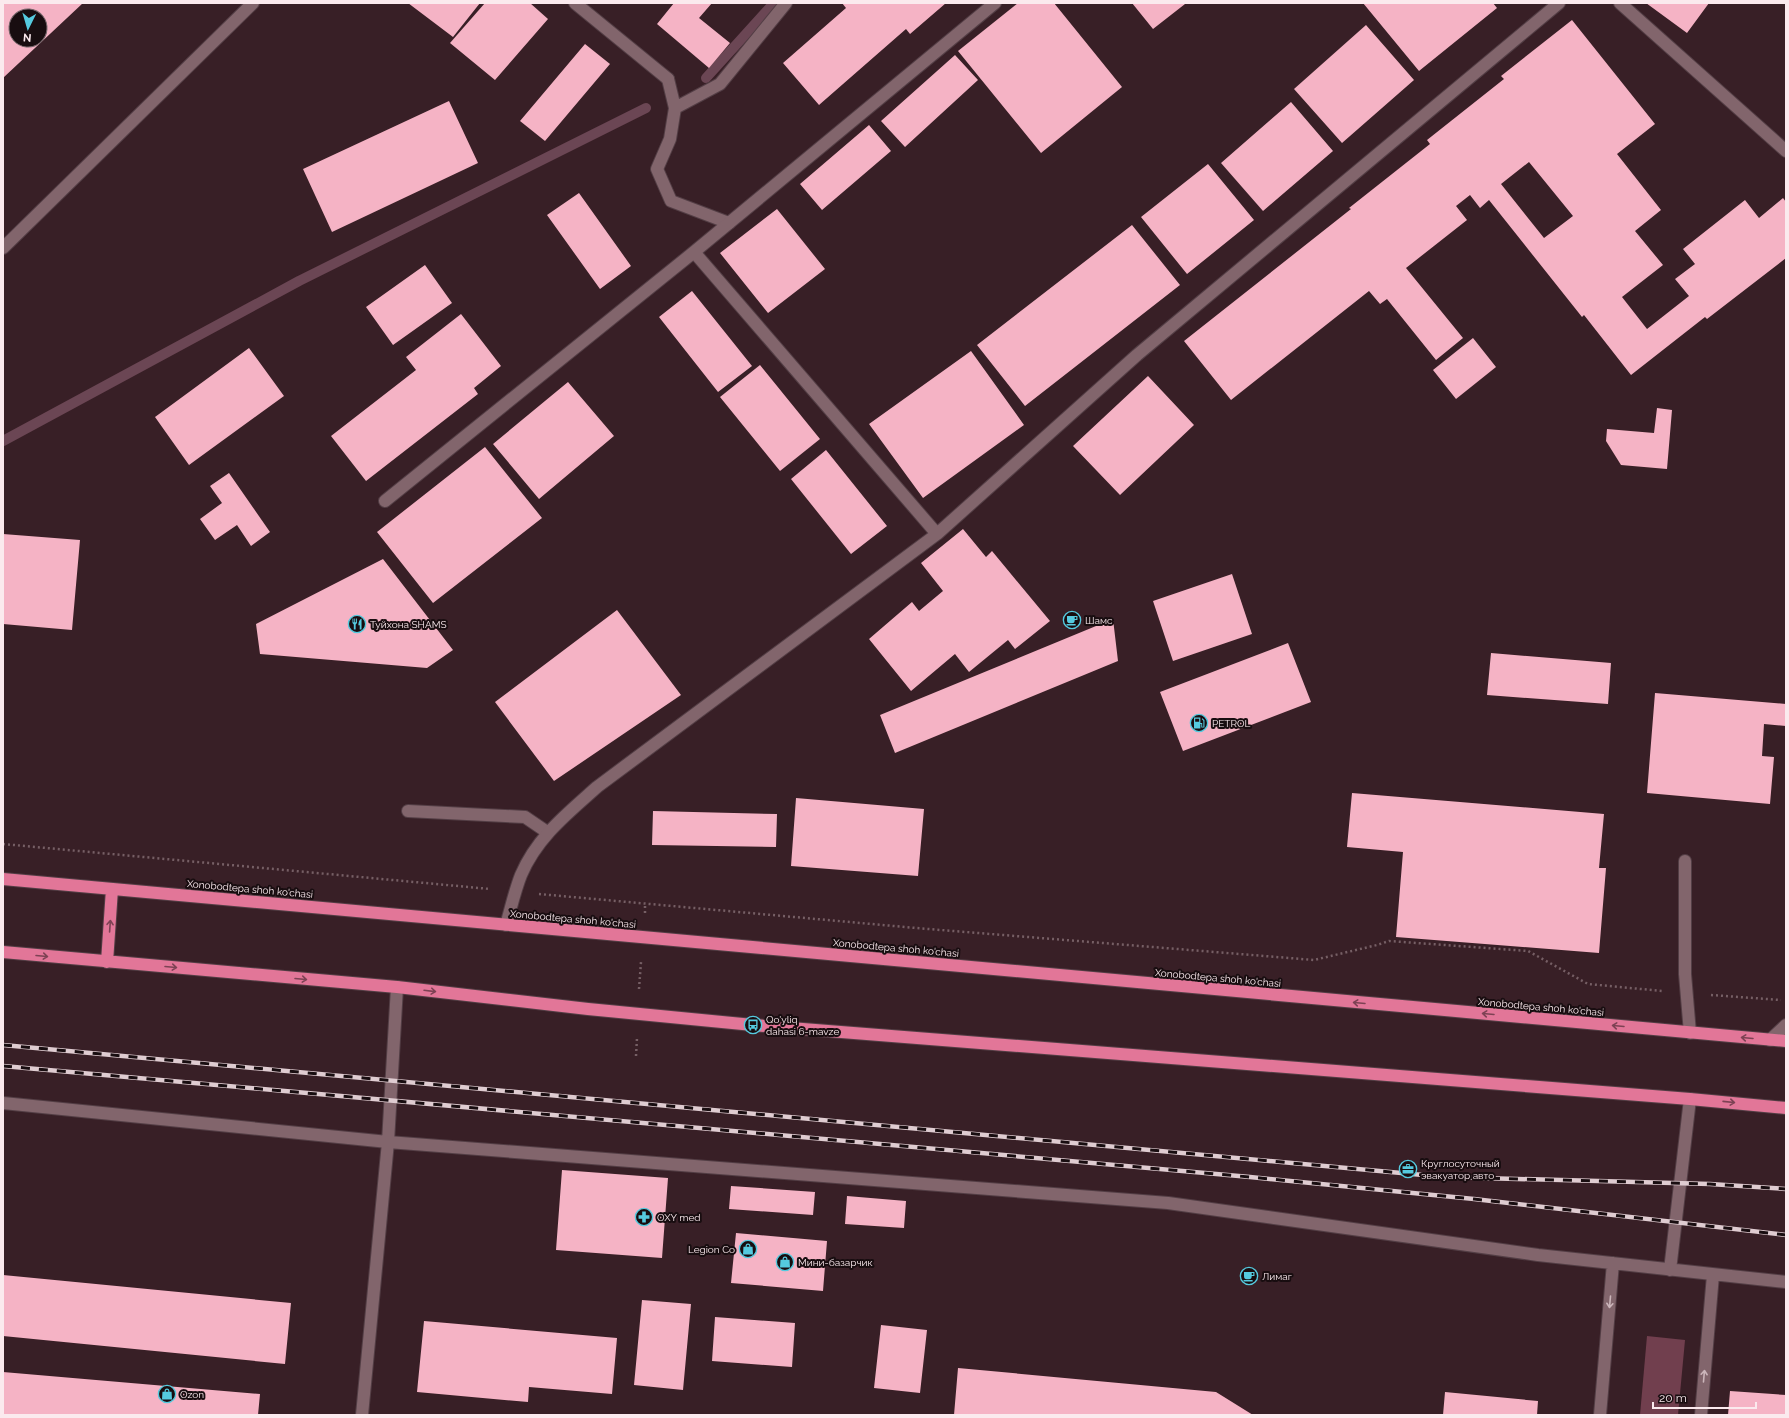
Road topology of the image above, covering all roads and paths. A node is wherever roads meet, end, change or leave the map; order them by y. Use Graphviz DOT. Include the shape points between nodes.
graph roads {
  1 [pos="253,3"];
  2 [pos="575,3"];
  3 [pos="786,3"];
  4 [pos="995,3"];
  5 [pos="1559,3"];
  6 [pos="1620,3"];
  7 [pos="675,108"];
  8 [pos="1786,151"];
  9 [pos="729,223"];
  10 [pos="3,248"];
  11 [pos="694,252"];
  12 [pos="385,501"];
  13 [pos="937,534"];
  14 [pos="408,811"];
  15 [pos="547,832"];
  16 [pos="3,844"];
  17 [pos="1684,861"];
  18 [pos="3,879"];
  19 [pos="112,889"];
  20 [pos="517,891"];
  21 [pos="645,904"];
  22 [pos="506,925"];
  23 [pos="643,937"];
  24 [pos="3,952"];
  25 [pos="107,962"];
  26 [pos="397,987"];
  27 [pos="1687,994"];
  28 [pos="1786,1001"];
  29 [pos="638,1014"];
  30 [pos="1786,1025"];
  31 [pos="1690,1033"];
  32 [pos="1770,1040"];
  33 [pos="1786,1041"];
  34 [pos="636,1056"];
  35 [pos="1690,1099"];
  36 [pos="3,1104"];
  37 [pos="1786,1108"];
  38 [pos="388,1142"];
  39 [pos="1613,1263"];
  40 [pos="1670,1270"];
  41 [pos="1713,1274"];
  42 [pos="1786,1282"];
  43 [pos="362,1415"];
  44 [pos="1600,1415"];
  45 [pos="1700,1415"];
  1 -- 10 [label="street"];
  2 -- 7 [label="street" via="668,79"];
  3 -- 7 [label="street" via="720,84"];
  4 -- 9 [label="street"];
  5 -- 13 [label="street" via="1138,355"];
  6 -- 8 [label="street"];
  7 -- 9 [label="street" via="670,139 657,169 671,201"];
  9 -- 11 [label="street"];
  11 -- 12 [label="street"];
  11 -- 13 [label="street"];
  13 -- 15 [label="street" via="597,787"];
  14 -- 15 [label="street" via="525,817"];
  15 -- 20 [label="street" via="522,874"];
  16 -- 20 [label="path"];
  17 -- 27 [label="street"];
  18 -- 19 [label="highway, Xonobodtepa shoh ko'chasi"];
  19 -- 22 [label="highway, Xonobodtepa shoh ko'chasi"];
  25 -- 19 [label="highway, one-way"];
  20 -- 21 [label="path"];
  20 -- 22 [label="street"];
  21 -- 23 [label="path"];
  21 -- 27 [label="path" via="1314,960 1389,941 1528,951 1588,984"];
  22 -- 23 [label="highway, Xonobodtepa shoh ko'chasi"];
  23 -- 29 [label="path"];
  31 -- 23 [label="highway, Xonobodtepa shoh ko'chasi, one-way"];
  24 -- 25 [label="highway, one-way"];
  25 -- 26 [label="highway, one-way"];
  26 -- 29 [label="highway, one-way"];
  26 -- 38 [label="street"];
  27 -- 28 [label="path"];
  27 -- 31 [label="street"];
  29 -- 34 [label="path"];
  29 -- 35 [label="highway"];
  30 -- 32 [label="street"];
  32 -- 31 [label="highway, Xonobodtepa shoh ko'chasi, one-way"];
  32 -- 33 [label="highway, Xonobodtepa shoh ko'chasi"];
  35 -- 37 [label="highway, one-way"];
  35 -- 40 [label="street"];
  36 -- 38 [label="street"];
  38 -- 39 [label="street" via="1168,1203 1538,1255"];
  38 -- 43 [label="street"];
  39 -- 40 [label="street"];
  39 -- 44 [label="street, one-way"];
  40 -- 41 [label="street"];
  41 -- 42 [label="street"];
  45 -- 41 [label="street, one-way"];
}
